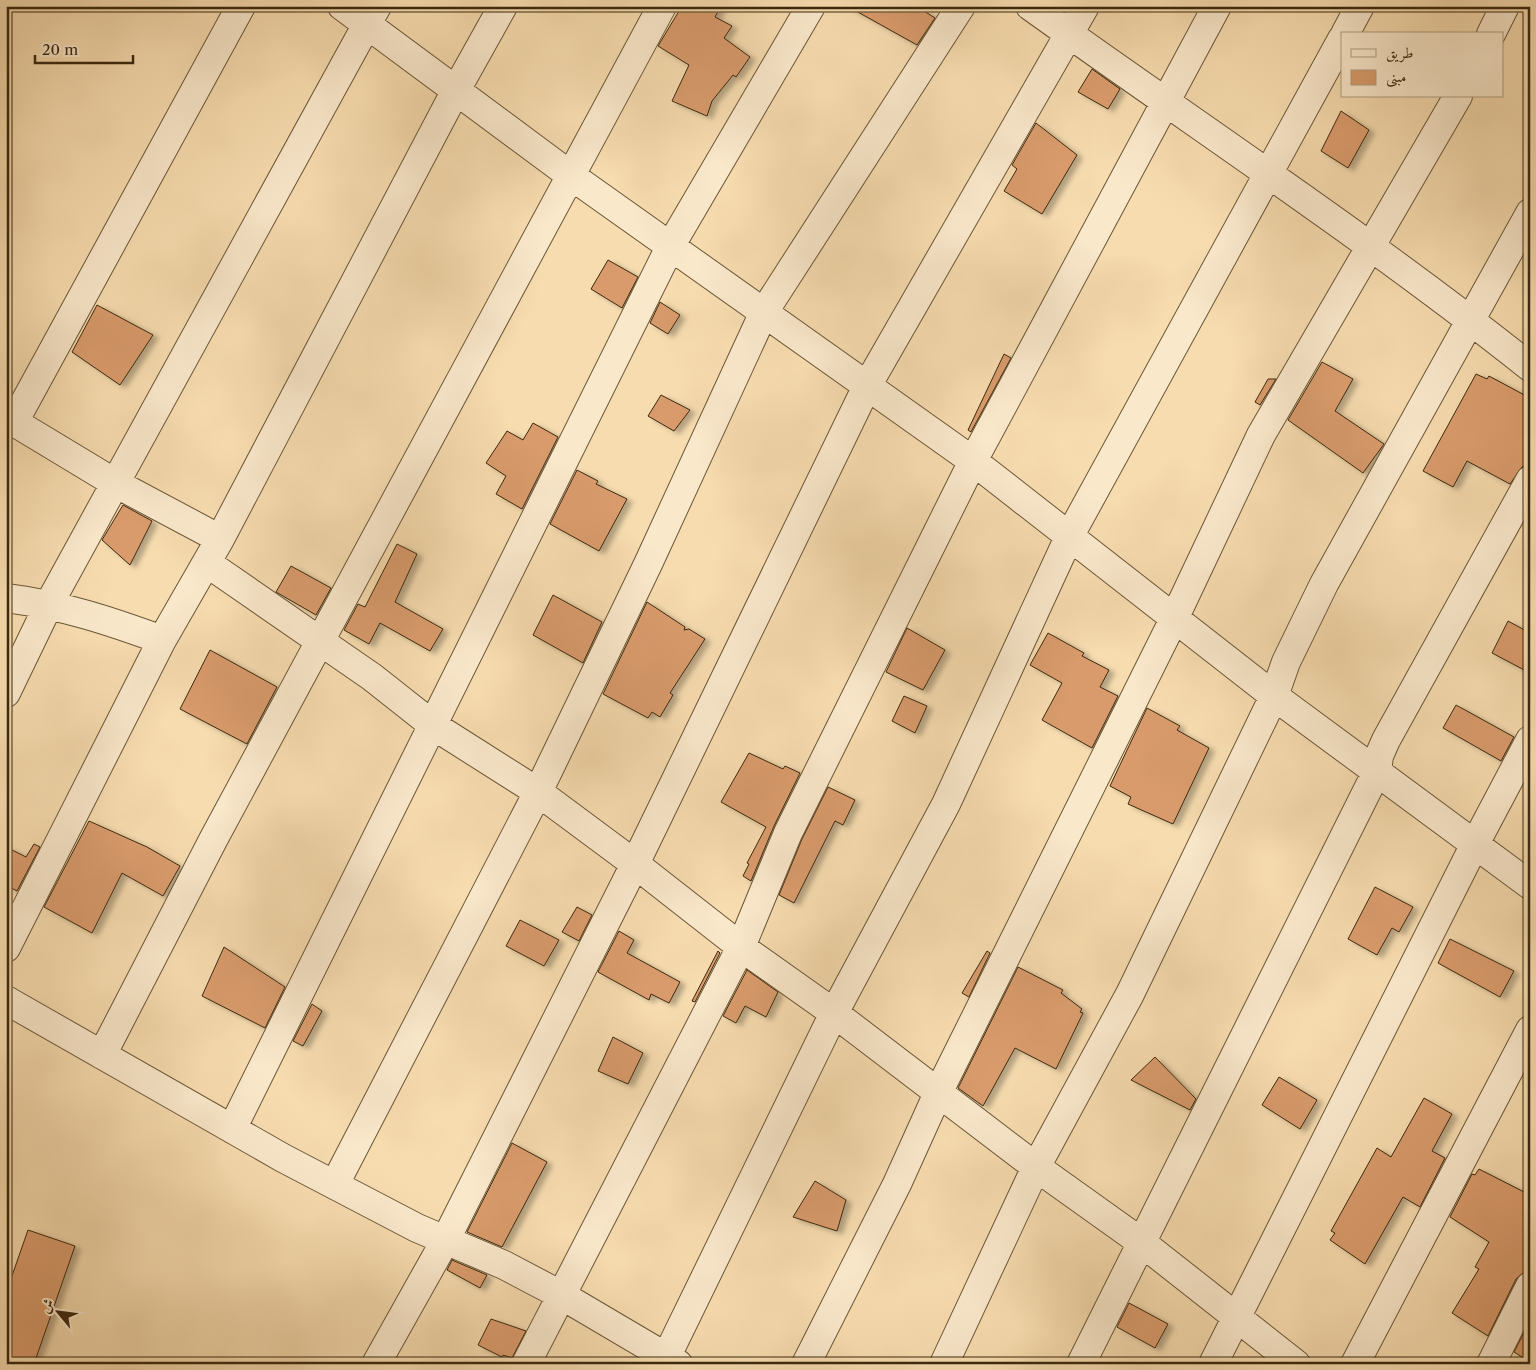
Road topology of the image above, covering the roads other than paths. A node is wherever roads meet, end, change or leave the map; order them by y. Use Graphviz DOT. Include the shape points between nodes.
graph roads {
  1 [pos="241,6"];
  2 [pos="342,6"];
  3 [pos="503,6"];
  4 [pos="662,6"];
  5 [pos="811,6"];
  6 [pos="961,6"];
  7 [pos="1030,6"];
  8 [pos="1085,6"];
  9 [pos="1217,6"];
  10 [pos="1360,6"];
  11 [pos="1505,6"];
  12 [pos="372,15"];
  13 [pos="1346,32"];
  14 [pos="1492,32"];
  15 [pos="1069,34"];
  16 [pos="1341,41"];
  17 [pos="455,92"];
  18 [pos="1457,98"];
  19 [pos="1165,102"];
  20 [pos="1267,174"];
  21 [pos="570,175"];
  22 [pos="1530,212"];
  23 [pos="671,245"];
  24 [pos="1371,247"];
  25 [pos="764,312"];
  26 [pos="1472,320"];
  27 [pos="1530,367"];
  28 [pos="867,386"];
  29 [pos="10,420"];
  30 [pos="973,461"];
  31 [pos="1530,480"];
  32 [pos="115,484"];
  33 [pos="1069,537"];
  34 [pos="220,539"];
  35 [pos="207,563"];
  36 [pos="6,598"];
  37 [pos="49,604"];
  38 [pos="1174,619"];
  39 [pos="162,640"];
  40 [pos="321,641"];
  41 [pos="6,693"];
  42 [pos="1274,696"];
  43 [pos="434,726"];
  44 [pos="1530,740"];
  45 [pos="1376,771"];
  46 [pos="538,792"];
  47 [pos="1474,844"];
  48 [pos="635,864"];
  49 [pos="1530,885"];
  50 [pos="740,947"];
  51 [pos="6,948"];
  52 [pos="6,1000"];
  53 [pos="834,1013"];
  54 [pos="1530,1030"];
  55 [pos="102,1055"];
  56 [pos="939,1091"];
  57 [pos="232,1129"];
  58 [pos="1036,1166"];
  59 [pos="335,1184"];
  60 [pos="445,1241"];
  61 [pos="1141,1242"];
  62 [pos="1530,1286"];
  63 [pos="561,1295"];
  64 [pos="1236,1317"];
  65 [pos="669,1361"];
  66 [pos="376,1364"];
  67 [pos="526,1364"];
  68 [pos="806,1364"];
  69 [pos="944,1364"];
  70 [pos="1081,1364"];
  71 [pos="1213,1364"];
  72 [pos="1296,1364"];
  73 [pos="1355,1364"];
  74 [pos="1491,1364"];
  1 -- 29 [label="street"];
  2 -- 12 [label="street"];
  3 -- 17 [label="street"];
  4 -- 21 [label="street"];
  5 -- 23 [label="street"];
  6 -- 25 [label="street"];
  7 -- 15 [label="street"];
  8 -- 15 [label="street"];
  9 -- 19 [label="street"];
  10 -- 13 [label="street"];
  11 -- 14 [label="street"];
  12 -- 17 [label="street"];
  12 -- 32 [label="street"];
  15 -- 19 [label="street"];
  15 -- 28 [label="street"];
  16 -- 20 [label="street"];
  17 -- 21 [label="street"];
  17 -- 34 [label="street"];
  18 -- 24 [label="street"];
  19 -- 20 [label="street"];
  19 -- 30 [label="street"];
  20 -- 24 [label="street"];
  20 -- 33 [label="street"];
  21 -- 23 [label="street"];
  21 -- 40 [label="street"];
  22 -- 26 [label="street"];
  23 -- 25 [label="street"];
  23 -- 43 [label="street"];
  24 -- 26 [label="street"];
  24 -- 38 [label="street" via="1261,435"];
  25 -- 28 [label="street"];
  25 -- 46 [label="street"];
  26 -- 27 [label="street"];
  26 -- 42 [label="street" via="1324,584 1286,662"];
  28 -- 30 [label="street"];
  28 -- 48 [label="street"];
  29 -- 32 [label="street"];
  30 -- 33 [label="street"];
  30 -- 50 [label="street" via="788,832"];
  31 -- 45 [label="street" via="1386,740"];
  32 -- 34 [label="street"];
  32 -- 37 [label="street"];
  33 -- 38 [label="street"];
  33 -- 53 [label="street" via="946,804"];
  34 -- 35 [label="street"];
  35 -- 39 [label="street"];
  35 -- 40 [label="street"];
  36 -- 37 [label="street"];
  37 -- 39 [label="street"];
  37 -- 41 [label="street"];
  38 -- 42 [label="street"];
  38 -- 56 [label="street"];
  39 -- 51 [label="street"];
  40 -- 43 [label="street"];
  40 -- 55 [label="street"];
  42 -- 45 [label="street"];
  42 -- 58 [label="street" via="1130,994"];
  43 -- 46 [label="street"];
  43 -- 57 [label="street" via="391,805"];
  44 -- 47 [label="street"];
  45 -- 47 [label="street"];
  45 -- 61 [label="street"];
  46 -- 48 [label="street"];
  46 -- 59 [label="street"];
  47 -- 49 [label="street"];
  47 -- 64 [label="street"];
  48 -- 50 [label="street"];
  48 -- 60 [label="street"];
  50 -- 53 [label="street"];
  50 -- 63 [label="street"];
  52 -- 55 [label="street"];
  53 -- 56 [label="street"];
  53 -- 65 [label="street"];
  54 -- 73 [label="street"];
  55 -- 57 [label="street"];
  56 -- 58 [label="street"];
  56 -- 68 [label="street" via="897,1184"];
  57 -- 59 [label="street"];
  58 -- 61 [label="street"];
  58 -- 69 [label="street"];
  59 -- 60 [label="street"];
  60 -- 63 [label="street"];
  60 -- 66 [label="street"];
  61 -- 64 [label="street"];
  61 -- 70 [label="street"];
  62 -- 74 [label="street"];
  63 -- 65 [label="street"];
  63 -- 67 [label="street"];
  64 -- 71 [label="street"];
  64 -- 72 [label="street"];
}
